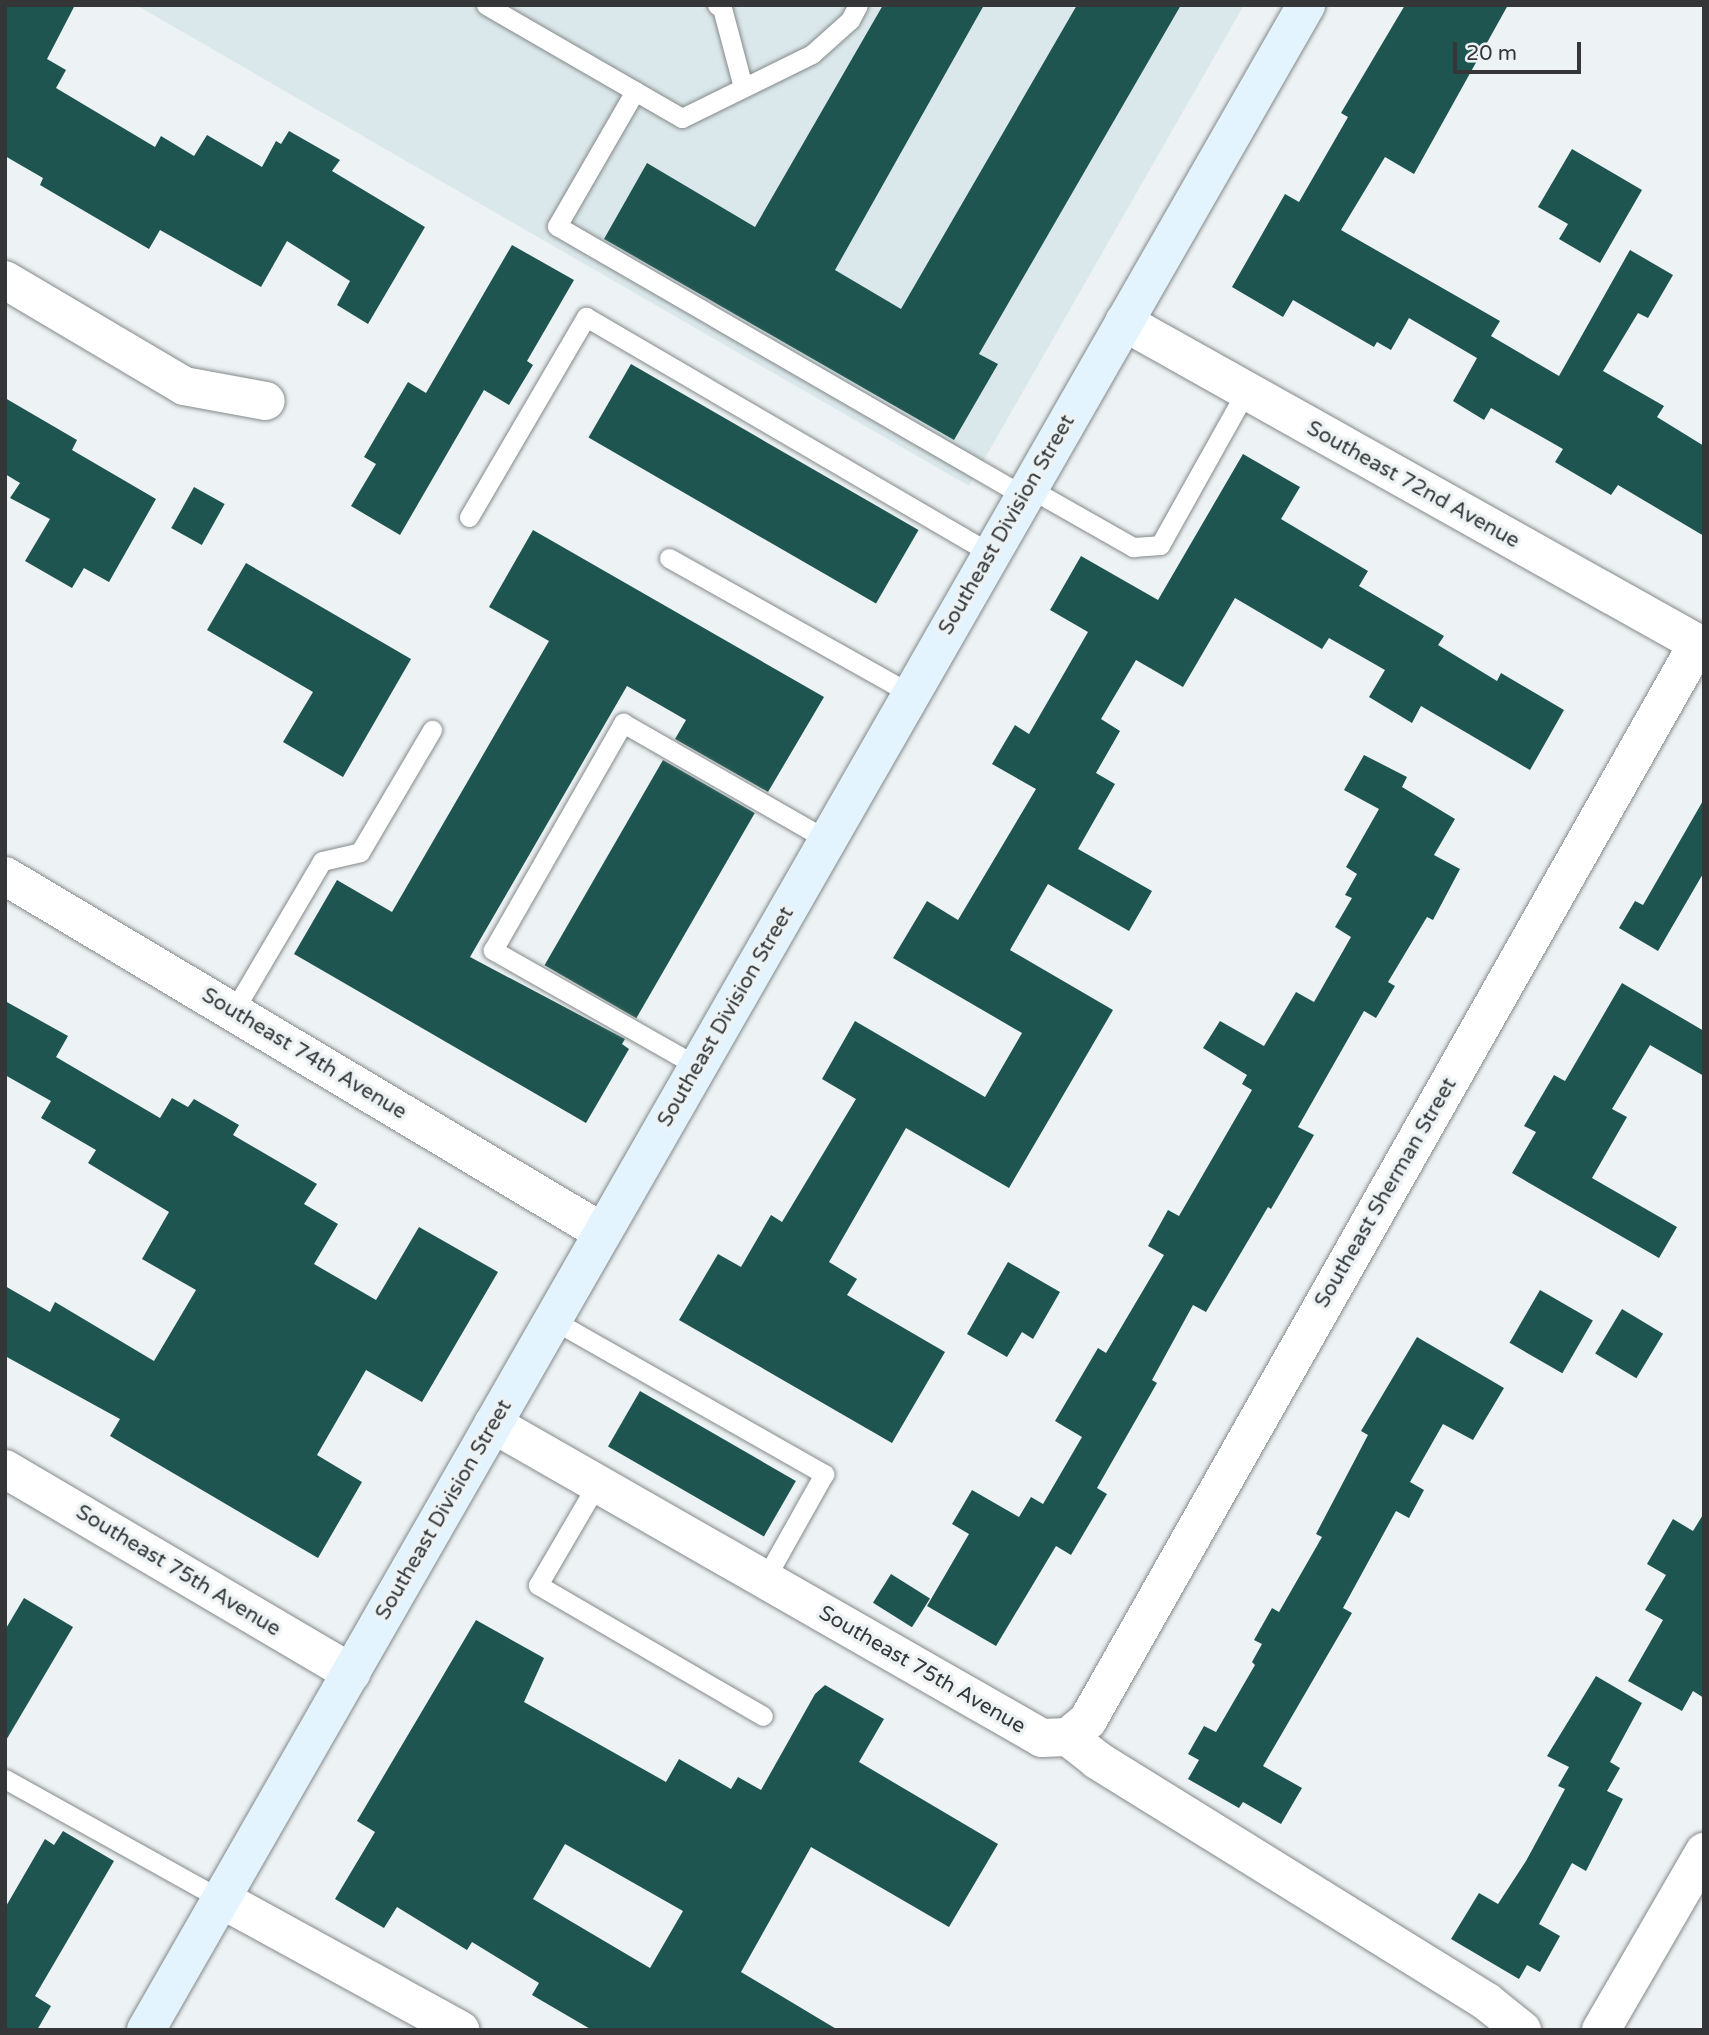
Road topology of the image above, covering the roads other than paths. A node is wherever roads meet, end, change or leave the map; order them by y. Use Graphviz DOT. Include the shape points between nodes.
graph roads {
  1 [pos="486,5"];
  2 [pos="717,5"];
  3 [pos="858,5"];
  4 [pos="1306,5"];
  5 [pos="743,88"];
  6 [pos="635,91"];
  7 [pos="5,279"];
  8 [pos="1124,322"];
  9 [pos="1246,391"];
  10 [pos="266,401"];
  11 [pos="1027,492"];
  12 [pos="469,517"];
  13 [pos="990,554"];
  14 [pos="669,558"];
  15 [pos="1701,645"];
  16 [pos="911,694"];
  17 [pos="432,730"];
  18 [pos="827,840"];
  19 [pos="5,876"];
  20 [pos="233,1012"];
  21 [pos="698,1066"];
  22 [pos="602,1233"];
  23 [pos="553,1320"];
  24 [pos="493,1424"];
  25 [pos="5,1469"];
  26 [pos="597,1484"];
  27 [pos="765,1580"];
  28 [pos="351,1673"];
  29 [pos="764,1716"];
  30 [pos="1068,1737"];
  31 [pos="5,1779"];
  32 [pos="1704,1852"];
  33 [pos="221,1899"];
  34 [pos="146,2030"];
  35 [pos="460,2030"];
  36 [pos="1522,2030"];
  37 [pos="1601,2030"];
  1 -- 6 [label="lane"];
  2 -- 5 [label="lane" via="722,8"];
  3 -- 5 [label="lane" via="850,20 812,54"];
  4 -- 8 [label="main road, Southeast Division Street"];
  5 -- 6 [label="lane" via="682,118"];
  6 -- 11 [label="lane" via="557,226"];
  7 -- 10 [label="street" via="184,386"];
  8 -- 9 [label="street, Southeast 72nd Avenue"];
  8 -- 11 [label="main road, Southeast Division Street"];
  9 -- 11 [label="lane" via="1160,545 1133,547"];
  9 -- 15 [label="street, Southeast 72nd Avenue"];
  11 -- 13 [label="main road, Southeast Division Street"];
  12 -- 13 [label="lane" via="586,317"];
  13 -- 16 [label="main road, Southeast Division Street"];
  14 -- 16 [label="lane"];
  15 -- 30 [label="street, Southeast Sherman Street" via="1088,1720"];
  16 -- 18 [label="main road, Southeast Division Street"];
  17 -- 20 [label="lane" via="360,852 322,861"];
  18 -- 21 [label="main road, Southeast Division Street"];
  18 -- 21 [label="lane" via="623,723 493,950"];
  19 -- 20 [label="street, Southeast 74th Avenue"];
  20 -- 22 [label="street, Southeast 74th Avenue"];
  21 -- 22 [label="main road, Southeast Division Street"];
  22 -- 23 [label="main road, Southeast Division Street"];
  23 -- 24 [label="main road, Southeast Division Street"];
  23 -- 27 [label="lane" via="824,1474"];
  24 -- 26 [label="street, Southeast 75th Avenue"];
  24 -- 28 [label="main road, Southeast Division Street"];
  25 -- 28 [label="street, Southeast 75th Avenue"];
  26 -- 27 [label="street, Southeast 75th Avenue"];
  26 -- 29 [label="lane" via="538,1585"];
  27 -- 30 [label="street, Southeast 75th Avenue" via="1042,1738"];
  28 -- 33 [label="main road, Southeast Division Street"];
  30 -- 36 [label="street" via="1097,1760 1487,2002"];
  31 -- 33 [label="lane"];
  32 -- 37 [label="street"];
  33 -- 34 [label="main road, Southeast Division Street"];
  33 -- 35 [label="street"];
}
